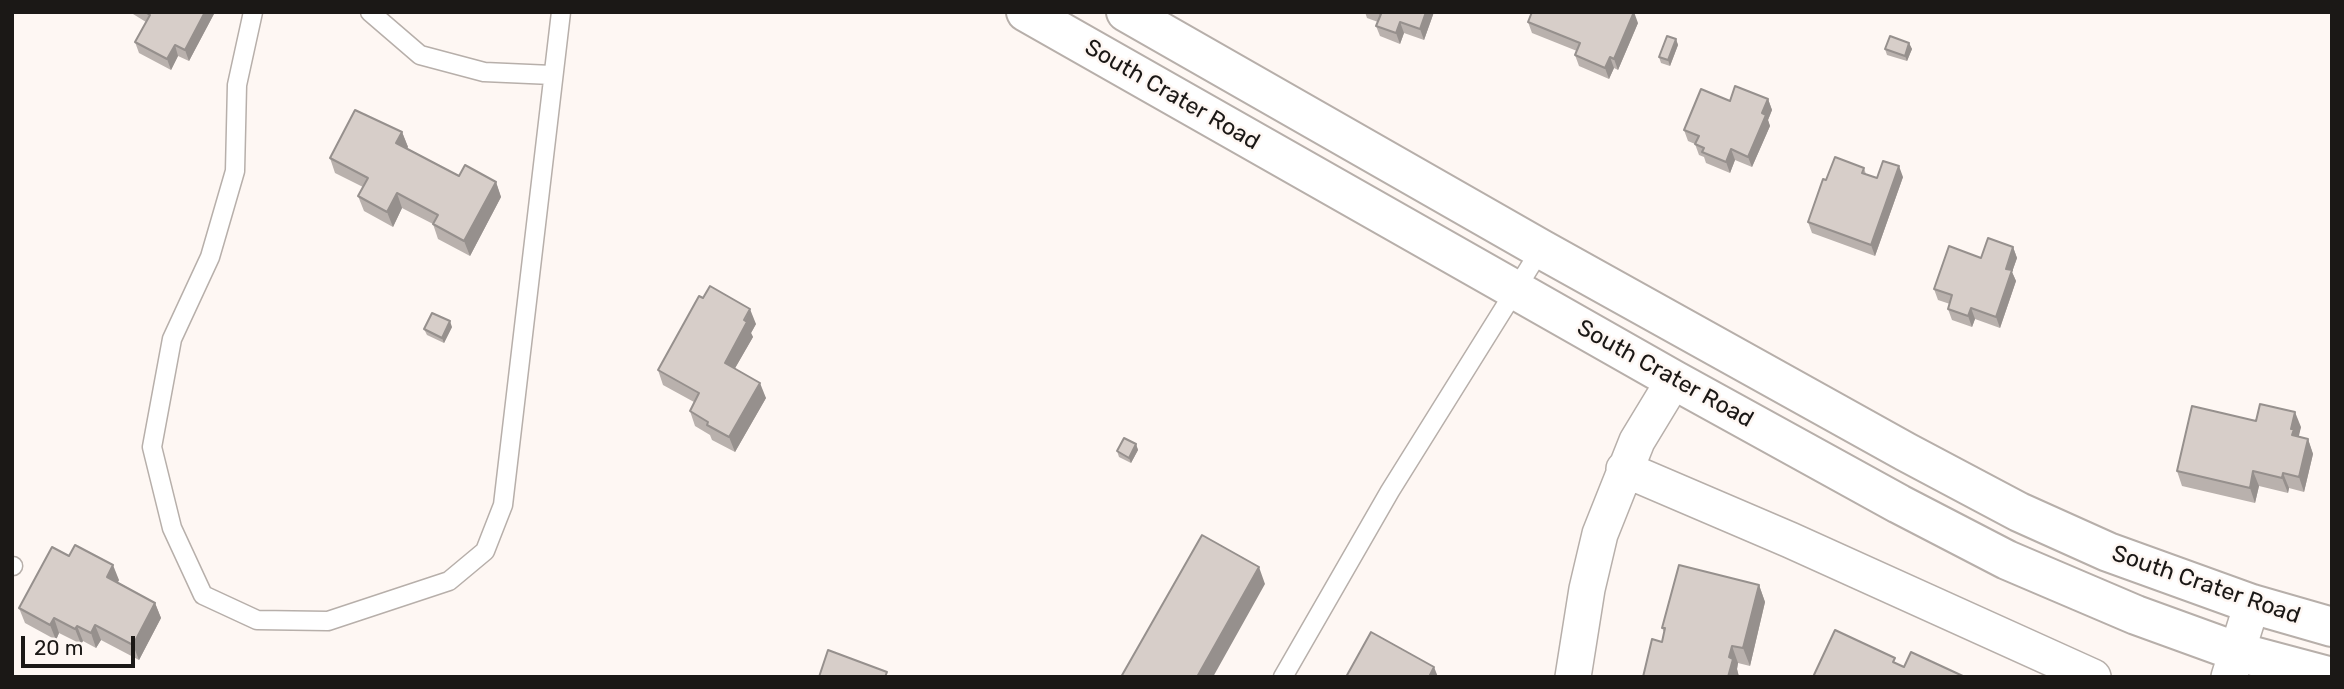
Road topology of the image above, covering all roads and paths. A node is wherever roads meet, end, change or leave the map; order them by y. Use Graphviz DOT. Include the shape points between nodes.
graph roads {
  1 [pos="253,12"];
  2 [pos="370,12"];
  3 [pos="561,12"];
  4 [pos="1026,12"];
  5 [pos="1126,12"];
  6 [pos="552,75"];
  7 [pos="1541,249"];
  8 [pos="1516,290"];
  9 [pos="1674,380"];
  10 [pos="1624,469"];
  11 [pos="2252,604"];
  12 [pos="2332,627"];
  13 [pos="2234,664"];
  14 [pos="1283,677"];
  15 [pos="1573,677"];
  16 [pos="2093,677"];
  17 [pos="2332,677"];
  1 -- 6 [label="lane" via="237,85 235,171 210,257 173,339 152,447 172,528 203,596 257,620 328,621 449,581 485,551 503,505"];
  2 -- 6 [label="lane" via="420,55 484,72"];
  3 -- 6 [label="lane"];
  4 -- 8 [label="main road, South Crater Road"];
  5 -- 7 [label="main road, South Crater Road"];
  7 -- 8 [label="lane"];
  7 -- 11 [label="main road, South Crater Road" via="2020,512 2108,551"];
  8 -- 9 [label="main road, South Crater Road"];
  8 -- 14 [label="lane" via="1390,491"];
  9 -- 10 [label="street"];
  9 -- 13 [label="main road, South Crater Road" via="2007,560 2136,615"];
  10 -- 15 [label="street" via="1600,534"];
  10 -- 16 [label="street"];
  11 -- 12 [label="main road, South Crater Road"];
  11 -- 13 [label="street"];
  13 -- 17 [label="main road, South Crater Road"];
}
